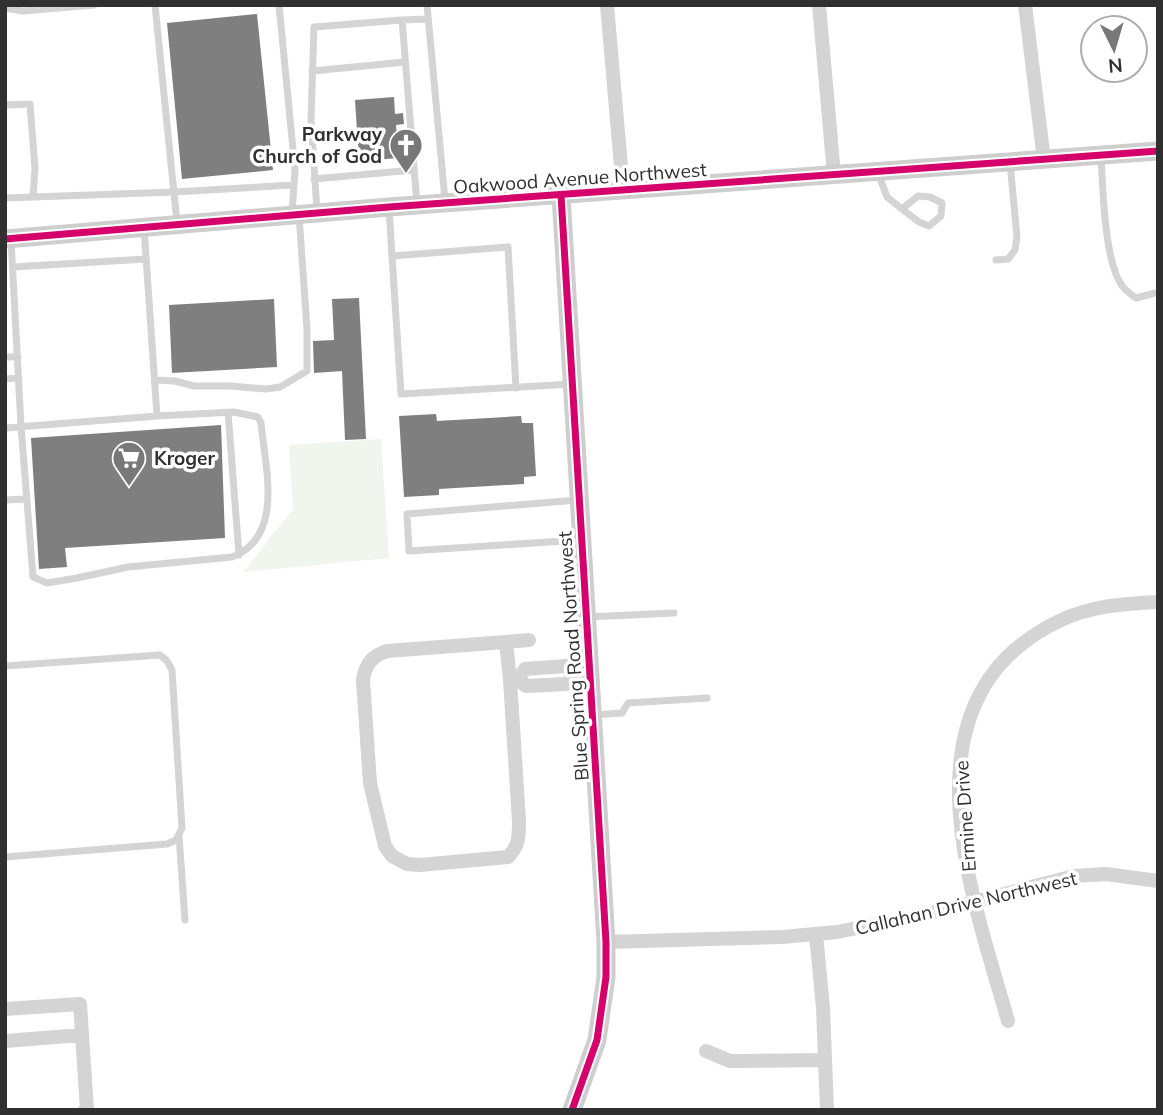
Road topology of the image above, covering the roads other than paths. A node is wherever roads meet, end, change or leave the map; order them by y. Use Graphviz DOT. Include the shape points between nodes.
graph roads {
  1 [pos="94,5"];
  2 [pos="155,5"];
  3 [pos="279,5"];
  4 [pos="427,5"];
  5 [pos="607,5"];
  6 [pos="819,5"];
  7 [pos="1025,5"];
  8 [pos="5,8"];
  9 [pos="428,19"];
  10 [pos="402,20"];
  11 [pos="405,62"];
  12 [pos="312,71"];
  13 [pos="5,105"];
  14 [pos="1158,151"];
  15 [pos="1101,156"];
  16 [pos="1044,160"];
  17 [pos="1010,162"];
  18 [pos="414,170"];
  19 [pos="878,172"];
  20 [pos="834,175"];
  21 [pos="314,179"];
  22 [pos="292,185"];
  23 [pos="623,190"];
  24 [pos="174,192"];
  25 [pos="561,195"];
  26 [pos="33,196"];
  27 [pos="5,198"];
  28 [pos="445,203"];
  29 [pos="417,205"];
  30 [pos="389,207"];
  31 [pos="902,209"];
  32 [pos="303,213"];
  33 [pos="177,224"];
  34 [pos="144,227"];
  35 [pos="8,239"];
  36 [pos="392,256"];
  37 [pos="146,259"];
  38 [pos="996,260"];
  39 [pos="13,267"];
  40 [pos="1155,293"];
  41 [pos="18,356"];
  42 [pos="5,357"];
  43 [pos="19,377"];
  44 [pos="5,379"];
  45 [pos="155,380"];
  46 [pos="572,384"];
  47 [pos="516,387"];
  48 [pos="228,412"];
  49 [pos="157,416"];
  50 [pos="21,426"];
  51 [pos="5,428"];
  52 [pos="26,499"];
  53 [pos="5,500"];
  54 [pos="579,500"];
  55 [pos="581,540"];
  56 [pos="239,555"];
  57 [pos="1158,602"];
  58 [pos="674,613"];
  59 [pos="586,617"];
  60 [pos="529,640"];
  61 [pos="506,642"];
  62 [pos="5,666"];
  63 [pos="583,675"];
  64 [pos="514,680"];
  65 [pos="707,698"];
  66 [pos="593,715"];
  67 [pos="179,834"];
  68 [pos="5,857"];
  69 [pos="1158,881"];
  70 [pos="974,901"];
  71 [pos="185,920"];
  72 [pos="816,934"];
  73 [pos="606,942"];
  74 [pos="5,1009"];
  75 [pos="1008,1021"];
  76 [pos="82,1035"];
  77 [pos="5,1041"];
  78 [pos="706,1051"];
  79 [pos="825,1060"];
  80 [pos="85,1110"];
  81 [pos="572,1110"];
  82 [pos="827,1110"];
  1 -- 8 [label="lane" via="23,11"];
  2 -- 24 [label="lane"];
  3 -- 22 [label="lane" via="295,170"];
  4 -- 9 [label="lane"];
  5 -- 23 [label="street"];
  6 -- 20 [label="street"];
  7 -- 16 [label="street"];
  9 -- 10 [label="lane"];
  9 -- 28 [label="lane"];
  10 -- 11 [label="lane"];
  10 -- 12 [label="lane" via="314,27"];
  11 -- 12 [label="lane"];
  11 -- 18 [label="lane"];
  12 -- 21 [label="lane"];
  13 -- 26 [label="lane" via="30,104"];
  14 -- 15 [label="street, Oakwood Avenue Northwest"];
  15 -- 16 [label="street, Oakwood Avenue Northwest"];
  15 -- 40 [label="lane" via="1114,265 1123,287 1136,298"];
  16 -- 17 [label="street, Oakwood Avenue Northwest"];
  17 -- 19 [label="street, Oakwood Avenue Northwest"];
  17 -- 38 [label="lane" via="1017,237 1008,258"];
  18 -- 21 [label="lane"];
  18 -- 29 [label="lane"];
  19 -- 20 [label="street, Oakwood Avenue Northwest"];
  19 -- 31 [label="lane" via="887,197"];
  20 -- 23 [label="street, Oakwood Avenue Northwest"];
  21 -- 32 [label="lane"];
  22 -- 24 [label="lane"];
  22 -- 32 [label="lane"];
  23 -- 25 [label="street, Oakwood Avenue Northwest"];
  24 -- 26 [label="lane"];
  24 -- 33 [label="lane"];
  25 -- 28 [label="street, Oakwood Avenue Northwest"];
  25 -- 46 [label="street, Blue Spring Road Northwest"];
  26 -- 27 [label="lane"];
  28 -- 29 [label="street, Oakwood Avenue Northwest"];
  29 -- 30 [label="street, Oakwood Avenue Northwest"];
  30 -- 32 [label="street, Oakwood Avenue Northwest"];
  30 -- 36 [label="lane"];
  31 -- 31 [label="lane" via="929,226 941,216 942,202 918,196"];
  32 -- 33 [label="street, Oakwood Avenue Northwest"];
  32 -- 45 [label="lane" via="307,372 267,389"];
  33 -- 34 [label="street, Oakwood Avenue Northwest"];
  34 -- 35 [label="street, Oakwood Avenue Northwest"];
  34 -- 37 [label="lane"];
  35 -- 39 [label="lane"];
  36 -- 47 [label="lane" via="401,394"];
  36 -- 47 [label="lane" via="508,247"];
  37 -- 39 [label="lane"];
  37 -- 45 [label="lane"];
  39 -- 41 [label="lane"];
  41 -- 42 [label="lane"];
  41 -- 43 [label="lane"];
  43 -- 44 [label="lane"];
  43 -- 50 [label="lane"];
  45 -- 49 [label="lane"];
  46 -- 47 [label="lane"];
  46 -- 54 [label="street, Blue Spring Road Northwest"];
  48 -- 49 [label="lane"];
  48 -- 56 [label="lane"];
  48 -- 56 [label="lane" via="248,413 261,423 268,501 263,529"];
  49 -- 50 [label="lane"];
  50 -- 51 [label="lane"];
  50 -- 52 [label="lane"];
  52 -- 53 [label="lane"];
  52 -- 56 [label="lane" via="31,570 33,577 47,583 128,566"];
  54 -- 55 [label="street, Blue Spring Road Northwest"];
  54 -- 55 [label="lane" via="407,514 407,527 409,551"];
  55 -- 59 [label="street, Blue Spring Road Northwest"];
  57 -- 70 [label="street, Ermine Drive" via="1113,605 1063,619 1020,645 978,694 961,749 960,776 966,867"];
  58 -- 59 [label="lane"];
  59 -- 63 [label="street, Blue Spring Road Northwest"];
  60 -- 61 [label="street"];
  61 -- 64 [label="street"];
  61 -- 64 [label="street" via="387,651 379,653 364,670 370,783 385,846 392,856 420,865 508,857 514,850 519,821"];
  62 -- 67 [label="lane" via="160,655 167,661 172,670"];
  63 -- 64 [label="street" via="566,666 552,667 525,669"];
  63 -- 66 [label="street, Blue Spring Road Northwest"];
  65 -- 66 [label="lane" via="628,703 622,713"];
  66 -- 73 [label="street, Blue Spring Road Northwest"];
  67 -- 68 [label="lane" via="167,844"];
  67 -- 71 [label="lane"];
  69 -- 70 [label="street, Callahan Drive Northwest" via="1106,874 1074,876"];
  70 -- 72 [label="street, Callahan Drive Northwest" via="893,922"];
  70 -- 75 [label="street, Ermine Drive"];
  72 -- 73 [label="street, Callahan Drive Northwest"];
  72 -- 79 [label="street"];
  73 -- 81 [label="street, Blue Spring Road Northwest" via="597,1040"];
  74 -- 76 [label="street" via="80,1004"];
  76 -- 77 [label="street"];
  76 -- 80 [label="street"];
  78 -- 79 [label="street" via="730,1061"];
  79 -- 82 [label="street"];
}
